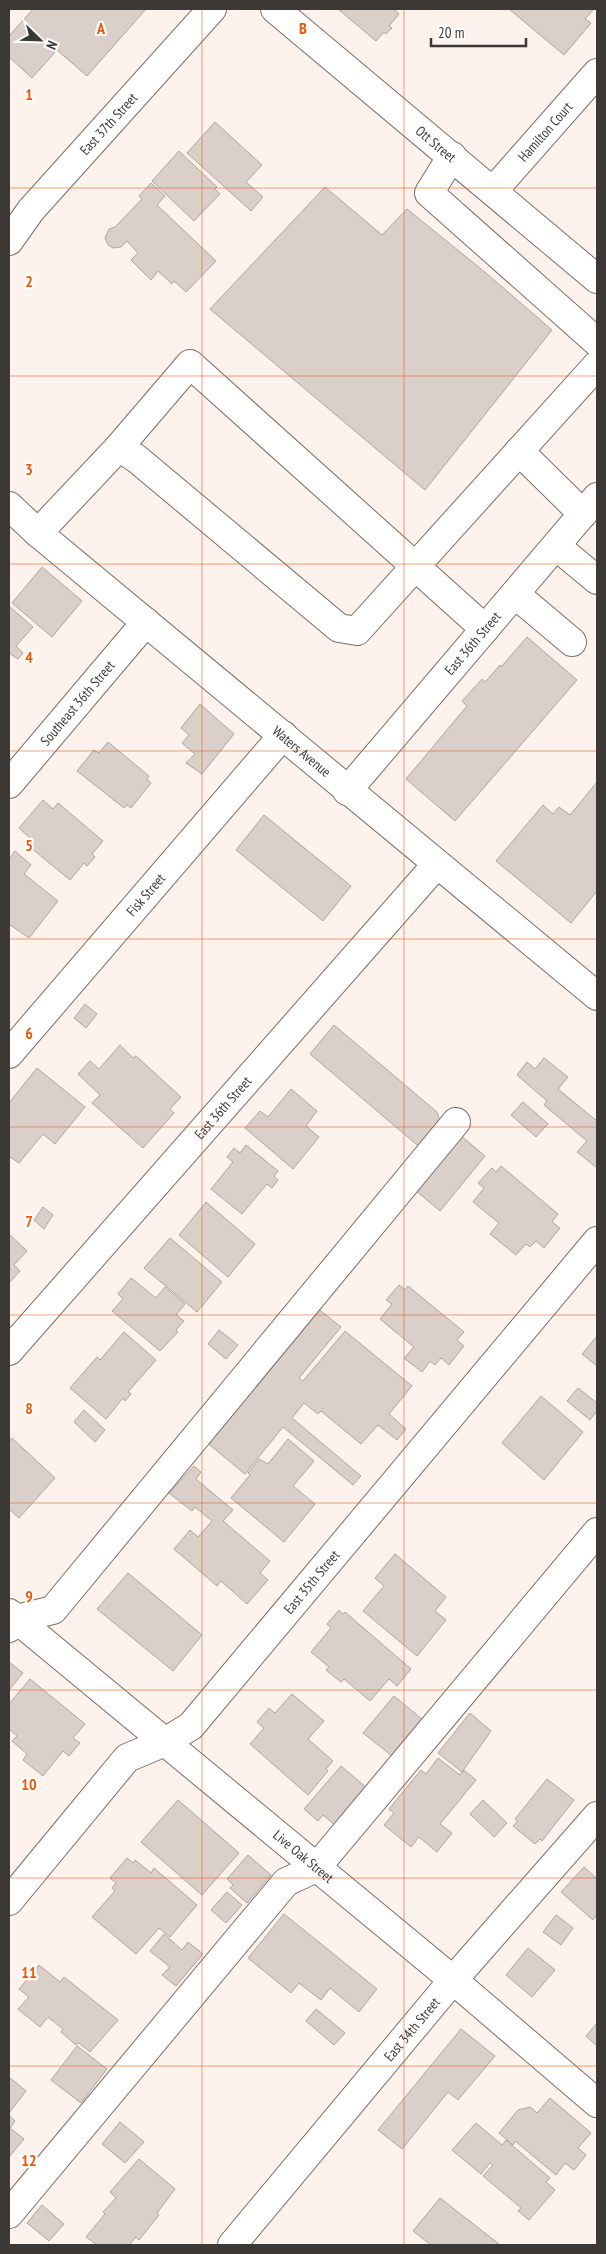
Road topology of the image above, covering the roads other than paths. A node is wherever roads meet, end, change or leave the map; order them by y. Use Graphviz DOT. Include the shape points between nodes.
graph roads {
  1 [pos="212,9"];
  2 [pos="276,9"];
  3 [pos="597,73"];
  4 [pos="452,156"];
  5 [pos="494,191"];
  6 [pos="9,242"];
  7 [pos="597,279"];
  8 [pos="597,342"];
  9 [pos="597,365"];
  10 [pos="119,447"];
  11 [pos="519,452"];
  12 [pos="9,506"];
  13 [pos="590,506"];
  14 [pos="38,533"];
  15 [pos="556,546"];
  16 [pos="415,566"];
  17 [pos="597,580"];
  18 [pos="515,594"];
  19 [pos="146,622"];
  20 [pos="486,629"];
  21 [pos="572,642"];
  22 [pos="282,735"];
  23 [pos="9,784"];
  24 [pos="347,791"];
  25 [pos="437,864"];
  26 [pos="597,996"];
  27 [pos="9,1054"];
  28 [pos="456,1122"];
  29 [pos="597,1241"];
  30 [pos="9,1351"];
  31 [pos="597,1532"];
  32 [pos="11,1620"];
  33 [pos="165,1742"];
  34 [pos="597,1816"];
  35 [pos="316,1868"];
  36 [pos="9,1901"];
  37 [pos="453,1980"];
  38 [pos="597,2103"];
  39 [pos="9,2214"];
  40 [pos="232,2245"];
  1 -- 6 [label="street, East 37th Street" via="31,210"];
  2 -- 4 [label="street, Ott Street"];
  3 -- 5 [label="street, Hamilton Court"];
  4 -- 5 [label="street, Ott Street"];
  4 -- 8 [label="street" via="429,193"];
  5 -- 7 [label="street, Ott Street"];
  9 -- 11 [label="street"];
  10 -- 14 [label="street"];
  10 -- 16 [label="street" via="339,628 357,631"];
  10 -- 16 [label="street" via="190,364"];
  11 -- 13 [label="street"];
  11 -- 16 [label="street"];
  12 -- 14 [label="street, Waters Avenue"];
  13 -- 15 [label="street, East 36th Street"];
  14 -- 19 [label="street, Waters Avenue"];
  15 -- 17 [label="street"];
  15 -- 18 [label="street, East 36th Street"];
  16 -- 20 [label="street"];
  18 -- 20 [label="street, East 36th Street"];
  18 -- 21 [label="street"];
  19 -- 22 [label="street, Waters Avenue"];
  19 -- 23 [label="street, Southeast 36th Street"];
  20 -- 24 [label="street, East 36th Street"];
  22 -- 24 [label="street, Waters Avenue"];
  22 -- 27 [label="street, Fisk Street"];
  24 -- 25 [label="street, Waters Avenue"];
  25 -- 26 [label="street, Waters Avenue"];
  25 -- 30 [label="street, East 36th Street"];
  28 -- 32 [label="street" via="53,1610"];
  29 -- 33 [label="street, East 35th Street" via="191,1726"];
  31 -- 35 [label="street"];
  32 -- 33 [label="street, Live Oak Street"];
  33 -- 35 [label="street, Live Oak Street"];
  33 -- 36 [label="street, East 35th Street" via="127,1758"];
  34 -- 37 [label="street, East 34th Street"];
  35 -- 37 [label="street, Live Oak Street"];
  35 -- 39 [label="street" via="286,1882"];
  37 -- 38 [label="street, Live Oak Street"];
  37 -- 40 [label="street, East 34th Street"];
}
